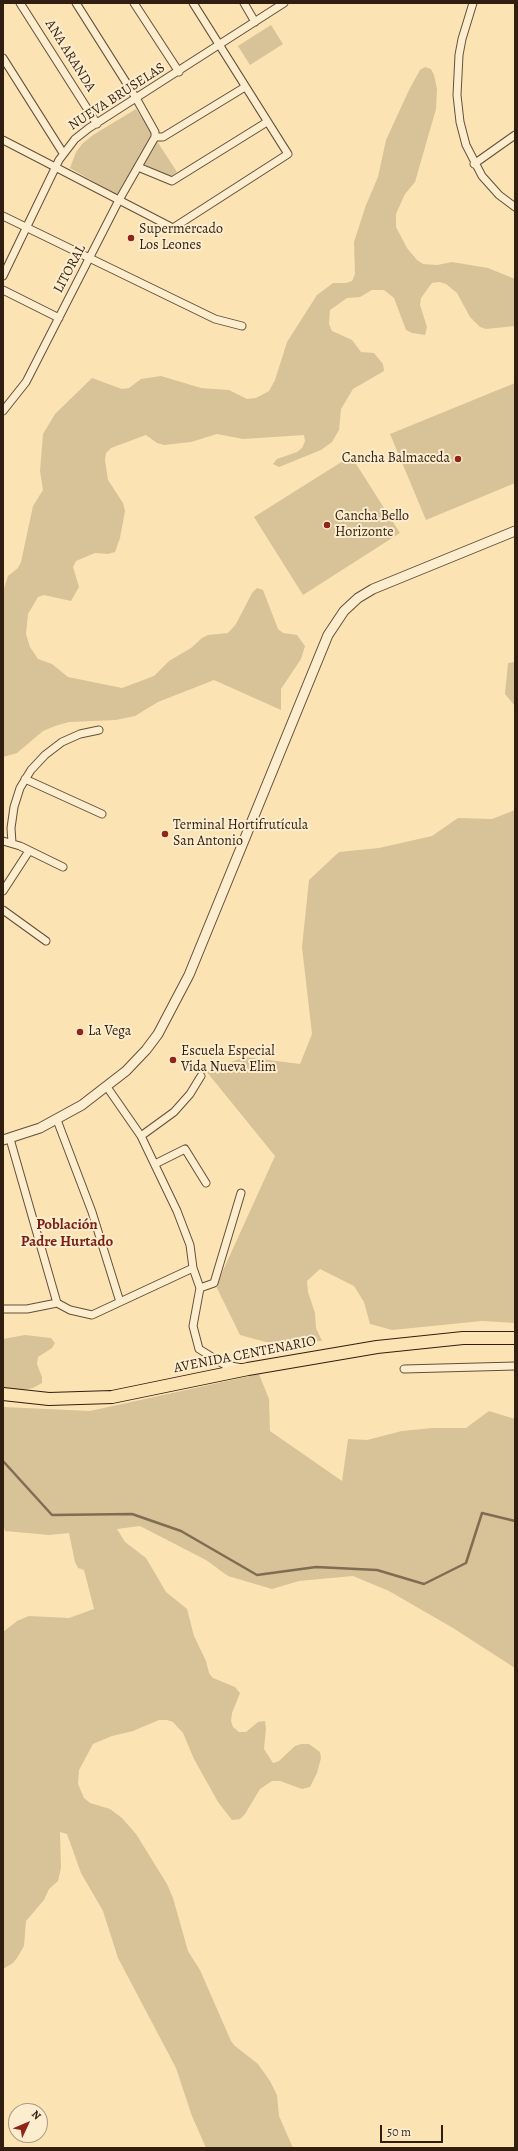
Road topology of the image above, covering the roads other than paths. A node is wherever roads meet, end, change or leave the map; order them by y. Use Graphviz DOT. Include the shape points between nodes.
graph roads {
  1 [pos="20,3"];
  2 [pos="76,3"];
  3 [pos="134,3"];
  4 [pos="193,3"];
  5 [pos="244,3"];
  6 [pos="284,3"];
  7 [pos="473,3"];
  8 [pos="256,22"];
  9 [pos="219,46"];
  10 [pos="3,58"];
  11 [pos="179,72"];
  12 [pos="245,87"];
  13 [pos="136,98"];
  14 [pos="268,122"];
  15 [pos="97,124"];
  16 [pos="515,135"];
  17 [pos="156,137"];
  18 [pos="3,140"];
  19 [pos="63,153"];
  20 [pos="474,164"];
  21 [pos="138,167"];
  22 [pos="55,168"];
  23 [pos="119,200"];
  24 [pos="515,207"];
  25 [pos="3,216"];
  26 [pos="26,228"];
  27 [pos="90,260"];
  28 [pos="3,276"];
  29 [pos="3,290"];
  30 [pos="59,318"];
  31 [pos="242,326"];
  32 [pos="3,411"];
  33 [pos="515,531"];
  34 [pos="98,730"];
  35 [pos="25,779"];
  36 [pos="102,814"];
  37 [pos="3,841"];
  38 [pos="12,843"];
  39 [pos="28,851"];
  40 [pos="63,867"];
  41 [pos="3,891"];
  42 [pos="3,910"];
  43 [pos="46,941"];
  44 [pos="201,1076"];
  45 [pos="107,1087"];
  46 [pos="57,1120"];
  47 [pos="142,1136"];
  48 [pos="6,1140"];
  49 [pos="155,1164"];
  50 [pos="206,1183"];
  51 [pos="241,1193"];
  52 [pos="193,1268"];
  53 [pos="200,1288"];
  54 [pos="120,1302"];
  55 [pos="57,1304"];
  56 [pos="3,1309"];
  57 [pos="515,1338"];
  58 [pos="515,1366"];
  59 [pos="248,1369"];
  60 [pos="404,1369"];
  61 [pos="3,1394"];
  1 -- 15 [label="street, ANA ARANDA"];
  2 -- 13 [label="street"];
  3 -- 11 [label="street"];
  4 -- 9 [label="street"];
  5 -- 8 [label="street"];
  6 -- 8 [label="street, NUEVA BRUSELAS"];
  7 -- 20 [label="street" via="460,47 457,95 462,134"];
  8 -- 9 [label="street, NUEVA BRUSELAS"];
  9 -- 11 [label="street, NUEVA BRUSELAS"];
  9 -- 12 [label="street"];
  10 -- 19 [label="street"];
  11 -- 13 [label="street, NUEVA BRUSELAS"];
  12 -- 14 [label="street"];
  12 -- 17 [label="street" via="163,137"];
  13 -- 15 [label="street, NUEVA BRUSELAS"];
  13 -- 17 [label="street"];
  14 -- 21 [label="street" via="172,181"];
  14 -- 23 [label="street" via="288,154 173,228"];
  15 -- 19 [label="street, NUEVA BRUSELAS" via="75,139"];
  16 -- 20 [label="street"];
  17 -- 21 [label="street, LITORAL"];
  18 -- 22 [label="street"];
  19 -- 22 [label="street, NUEVA BRUSELAS"];
  20 -- 24 [label="street" via="490,186"];
  21 -- 23 [label="street, LITORAL"];
  22 -- 23 [label="street"];
  22 -- 26 [label="street, NUEVA BRUSELAS"];
  23 -- 27 [label="street, LITORAL"];
  25 -- 26 [label="street"];
  26 -- 27 [label="street"];
  26 -- 28 [label="street, NUEVA BRUSELAS"];
  27 -- 30 [label="street, LITORAL"];
  27 -- 31 [label="street" via="215,319"];
  29 -- 30 [label="street"];
  30 -- 32 [label="street, LITORAL" via="26,382"];
  33 -- 45 [label="street" via="373,589 351,604 338,618 328,635 182,992 146,1050"];
  34 -- 35 [label="street" via="71,737 53,748"];
  35 -- 36 [label="street"];
  35 -- 38 [label="street" via="14,807"];
  37 -- 38 [label="street"];
  38 -- 39 [label="street"];
  39 -- 40 [label="street"];
  39 -- 41 [label="street"];
  42 -- 43 [label="street"];
  44 -- 47 [label="street" via="174,1112"];
  45 -- 46 [label="street"];
  45 -- 47 [label="street"];
  46 -- 48 [label="street"];
  46 -- 54 [label="street" via="92,1212"];
  47 -- 49 [label="street"];
  48 -- 55 [label="street"];
  49 -- 50 [label="street" via="185,1149"];
  49 -- 52 [label="street" via="190,1246"];
  51 -- 53 [label="street" via="214,1283"];
  52 -- 53 [label="street"];
  52 -- 54 [label="street"];
  53 -- 59 [label="street" via="193,1326 199,1349 225,1365"];
  54 -- 55 [label="street" via="92,1315"];
  55 -- 56 [label="street" via="27,1309"];
  57 -- 59 [label="main road, AVENIDA CENTENARIO" via="405,1343"];
  58 -- 60 [label="street"];
  59 -- 61 [label="main road, AVENIDA CENTENARIO" via="112,1397 56,1399"];
}
